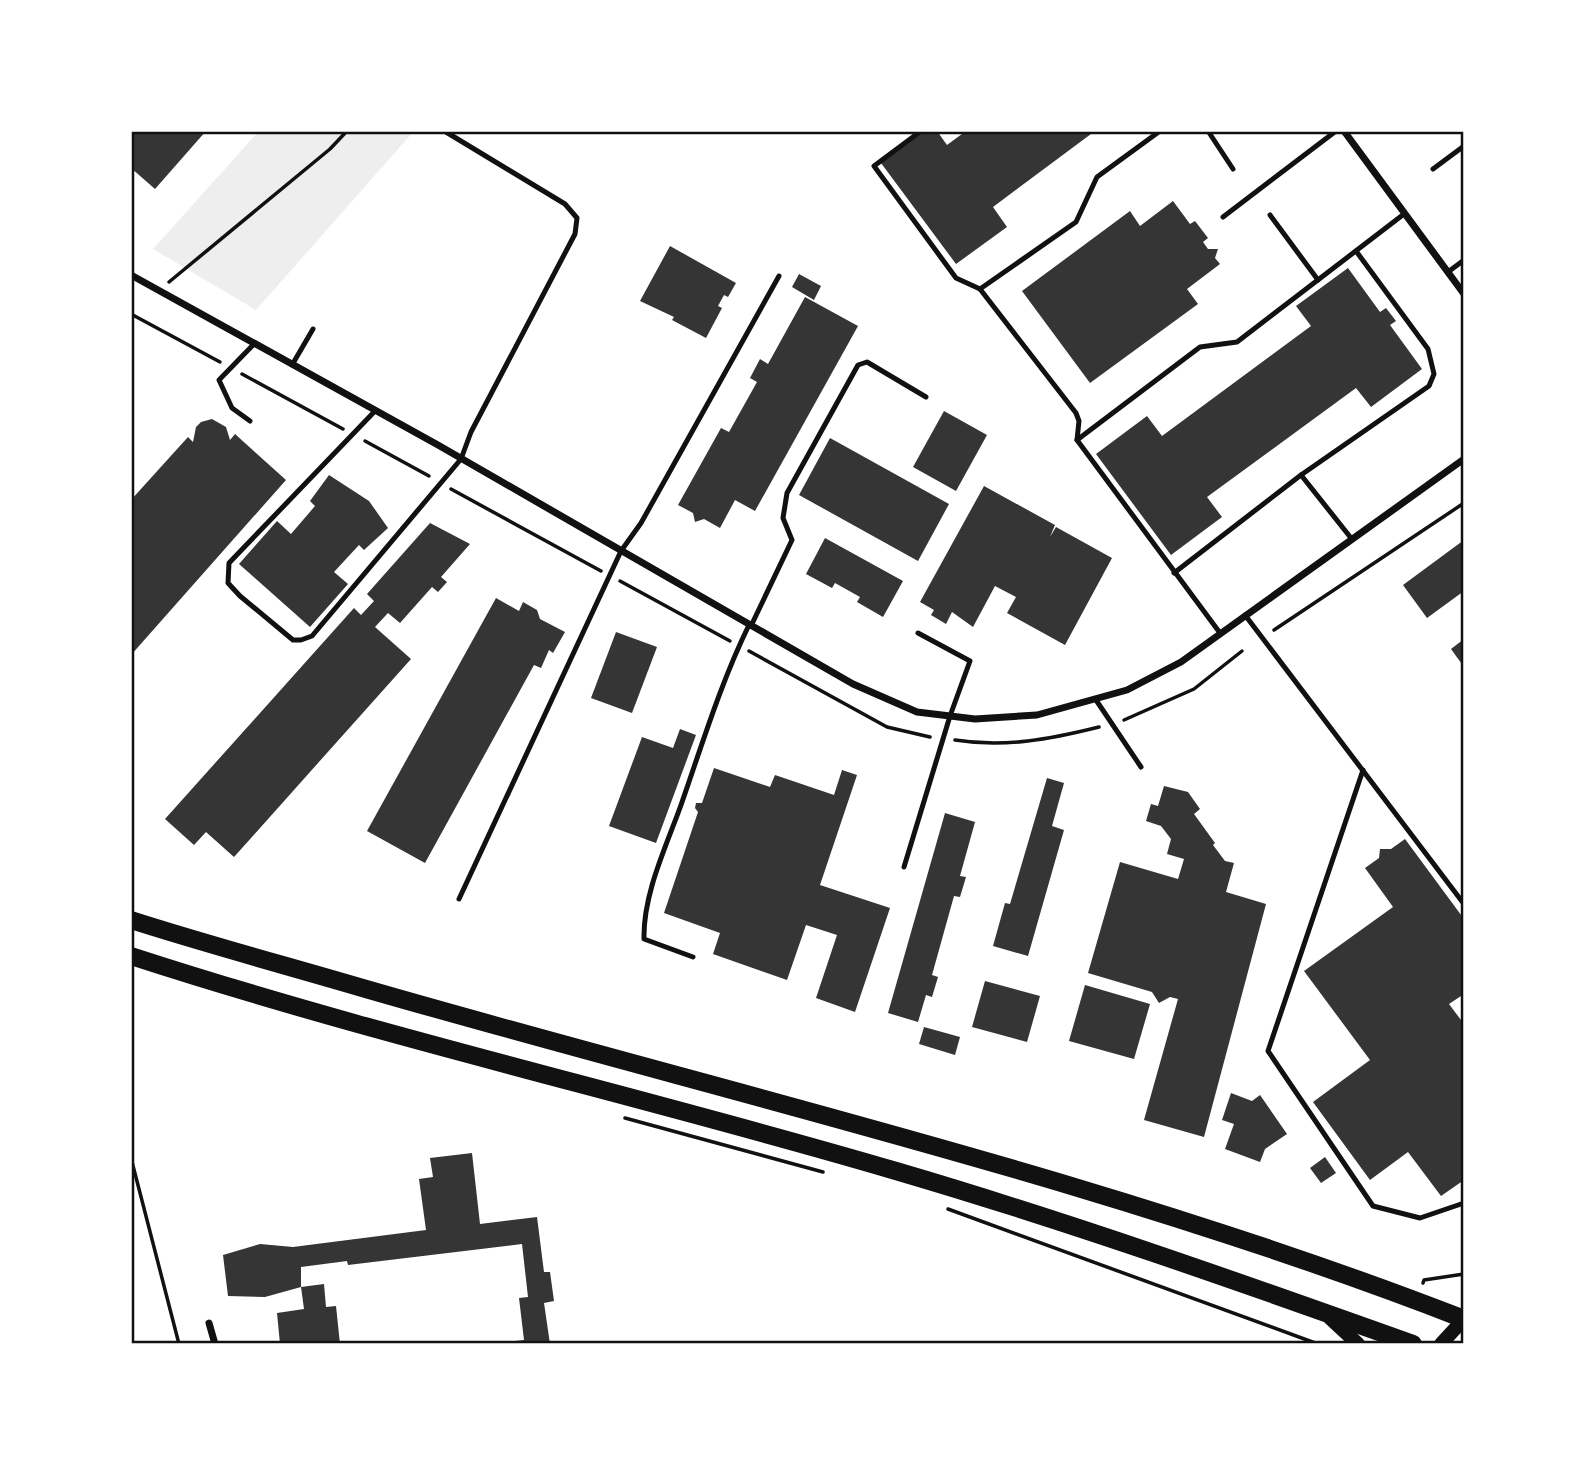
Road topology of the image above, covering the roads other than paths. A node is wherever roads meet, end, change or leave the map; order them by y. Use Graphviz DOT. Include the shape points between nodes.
graph roads {
  1 [pos="922,131"];
  2 [pos="1160,131"];
  3 [pos="1208,131"];
  4 [pos="1336,131"];
  5 [pos="1344,131"];
  6 [pos="446,132"];
  7 [pos="1464,146"];
  8 [pos="1233,169"];
  9 [pos="1433,169"];
  10 [pos="1404,214"];
  11 [pos="1270,215"];
  12 [pos="1223,217"];
  13 [pos="1356,251"];
  14 [pos="1464,260"];
  15 [pos="1448,272"];
  16 [pos="131,275"];
  17 [pos="779,276"];
  18 [pos="1318,280"];
  19 [pos="981,289"];
  20 [pos="1464,294"];
  21 [pos="313,329"];
  22 [pos="255,343"];
  23 [pos="292,365"];
  24 [pos="926,397"];
  25 [pos="375,411"];
  26 [pos="250,421"];
  27 [pos="1077,440"];
  28 [pos="1464,458"];
  29 [pos="461,459"];
  30 [pos="1301,475"];
  31 [pos="1351,538"];
  32 [pos="621,551"];
  33 [pos="1174,573"];
  34 [pos="1245,615"];
  35 [pos="750,625"];
  36 [pos="918,633"];
  37 [pos="1220,633"];
  38 [pos="1096,700"];
  39 [pos="950,716"];
  40 [pos="1141,767"];
  41 [pos="1363,770"];
  42 [pos="904,867"];
  43 [pos="459,899"];
  44 [pos="1464,904"];
  45 [pos="131,920"];
  46 [pos="131,956"];
  47 [pos="693,957"];
  48 [pos="1464,1203"];
  49 [pos="1323,1312"];
  50 [pos="1464,1319"];
  51 [pos="209,1323"];
  52 [pos="215,1344"];
  53 [pos="1358,1344"];
  54 [pos="1413,1344"];
  55 [pos="1441,1344"];
  1 -- 19 [label="lane" via="874,166 956,278"];
  2 -- 19 [label="lane" via="1097,177 1076,222"];
  3 -- 8 [label="lane"];
  4 -- 12 [label="lane"];
  5 -- 10 [label="street"];
  6 -- 29 [label="lane" via="565,204 577,218 575,234"];
  7 -- 9 [label="lane"];
  10 -- 13 [label="lane"];
  10 -- 15 [label="street"];
  11 -- 18 [label="lane"];
  13 -- 18 [label="lane"];
  13 -- 30 [label="lane" via="1428,349 1434,374 1429,386"];
  14 -- 15 [label="lane"];
  15 -- 20 [label="street"];
  16 -- 22 [label="street"];
  17 -- 32 [label="lane"];
  18 -- 27 [label="lane" via="1237,342 1200,347"];
  19 -- 27 [label="lane" via="1076,413"];
  21 -- 23 [label="lane"];
  22 -- 23 [label="street"];
  22 -- 26 [label="lane" via="219,380 232,408"];
  23 -- 25 [label="street"];
  24 -- 35 [label="lane" via="867,362 858,365 787,493 783,517 792,540"];
  25 -- 29 [label="street"];
  25 -- 29 [label="lane" via="229,563 228,583 293,640 312,636"];
  27 -- 33 [label="lane"];
  28 -- 31 [label="street"];
  29 -- 32 [label="street"];
  30 -- 31 [label="lane"];
  30 -- 33 [label="lane"];
  31 -- 34 [label="street"];
  32 -- 35 [label="street"];
  32 -- 43 [label="lane"];
  33 -- 37 [label="lane"];
  34 -- 37 [label="street"];
  34 -- 41 [label="lane"];
  35 -- 39 [label="street" via="853,684 917,712"];
  35 -- 47 [label="lane" via="696,762 643,925 644,939"];
  36 -- 39 [label="lane" via="970,662"];
  37 -- 38 [label="street" via="1181,662"];
  38 -- 39 [label="street" via="1037,715"];
  38 -- 40 [label="lane"];
  39 -- 42 [label="lane"];
  41 -- 44 [label="lane"];
  41 -- 48 [label="lane" via="1268,1051 1373,1206 1420,1218"];
  45 -- 50 [label="main road" via="458,1016 1082,1187"];
  46 -- 49 [label="main road" via="908,1174"];
  49 -- 53 [label="main road"];
  49 -- 54 [label="main road"];
  50 -- 55 [label="main road"];
  51 -- 52 [label="street"];
}
